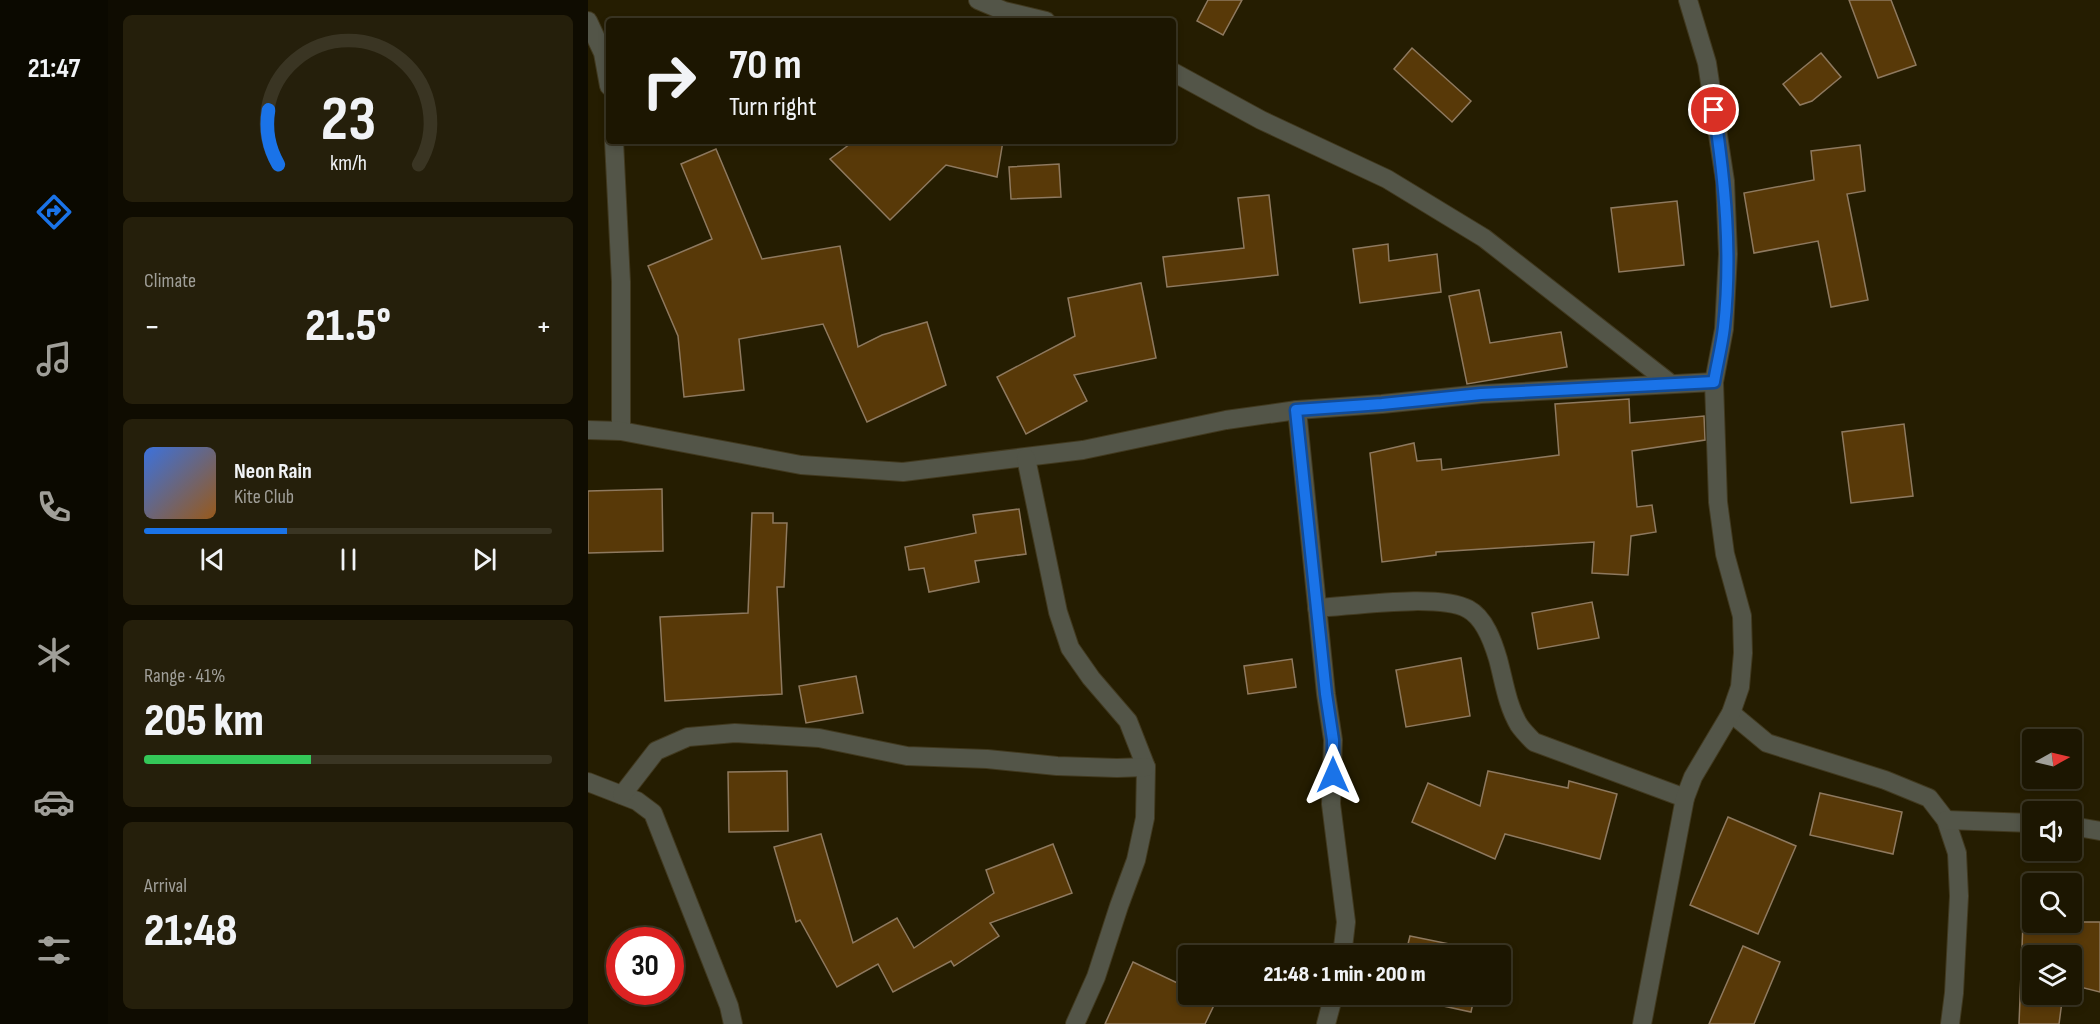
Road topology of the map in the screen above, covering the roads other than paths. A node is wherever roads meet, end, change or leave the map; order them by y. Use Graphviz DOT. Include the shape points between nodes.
graph roads {
  1 [pos="978,0"];
  2 [pos="1688,0"];
  3 [pos="1033,18"];
  4 [pos="588,21"];
  5 [pos="606,70"];
  6 [pos="1176,74"];
  7 [pos="614,144"];
  8 [pos="1714,382"];
  9 [pos="1671,384"];
  10 [pos="1296,410"];
  11 [pos="588,430"];
  12 [pos="621,431"];
  13 [pos="1026,458"];
  14 [pos="1317,608"];
  15 [pos="1731,713"];
  16 [pos="1146,767"];
  17 [pos="588,782"];
  18 [pos="622,795"];
  19 [pos="1685,798"];
  20 [pos="1946,820"];
  21 [pos="2022,824"];
  22 [pos="2082,828"];
  23 [pos="2100,831"];
  24 [pos="1343,945"];
  25 [pos="1331,1005"];
  26 [pos="733,1024"];
  27 [pos="1075,1024"];
  28 [pos="1326,1024"];
  29 [pos="1642,1024"];
  30 [pos="1950,1024"];
  1 -- 3 [label="street"];
  2 -- 8 [label="street" via="1707,63 1725,181 1728,265 1724,329"];
  4 -- 5 [label="street" via="603,53"];
  6 -- 9 [label="street" via="1261,120 1387,179 1484,238"];
  7 -- 12 [label="street" via="621,282"];
  8 -- 9 [label="street"];
  8 -- 15 [label="street" via="1718,502 1725,554 1742,616 1740,687"];
  9 -- 10 [label="street" via="1481,394"];
  10 -- 13 [label="street"];
  10 -- 14 [label="street"];
  11 -- 12 [label="street"];
  12 -- 13 [label="street" via="801,465 903,472"];
  13 -- 16 [label="street" via="1058,612 1070,648 1128,721"];
  14 -- 19 [label="street" via="1420,601 1449,602 1470,609 1486,627 1519,725 1534,742"];
  14 -- 24 [label="street" via="1333,740 1331,804 1346,922"];
  15 -- 19 [label="street"];
  15 -- 20 [label="street" via="1767,743 1929,798"];
  16 -- 18 [label="street" via="1057,766 907,756 819,738 735,733 688,737 656,752"];
  16 -- 27 [label="street" via="1145,818 1136,860 1096,977"];
  17 -- 18 [label="street"];
  18 -- 26 [label="street" via="653,813"];
  19 -- 29 [label="street"];
  20 -- 21 [label="street"];
  20 -- 30 [label="street" via="1958,853 1959,896"];
  22 -- 23 [label="street"];
  25 -- 28 [label="street"];
}
